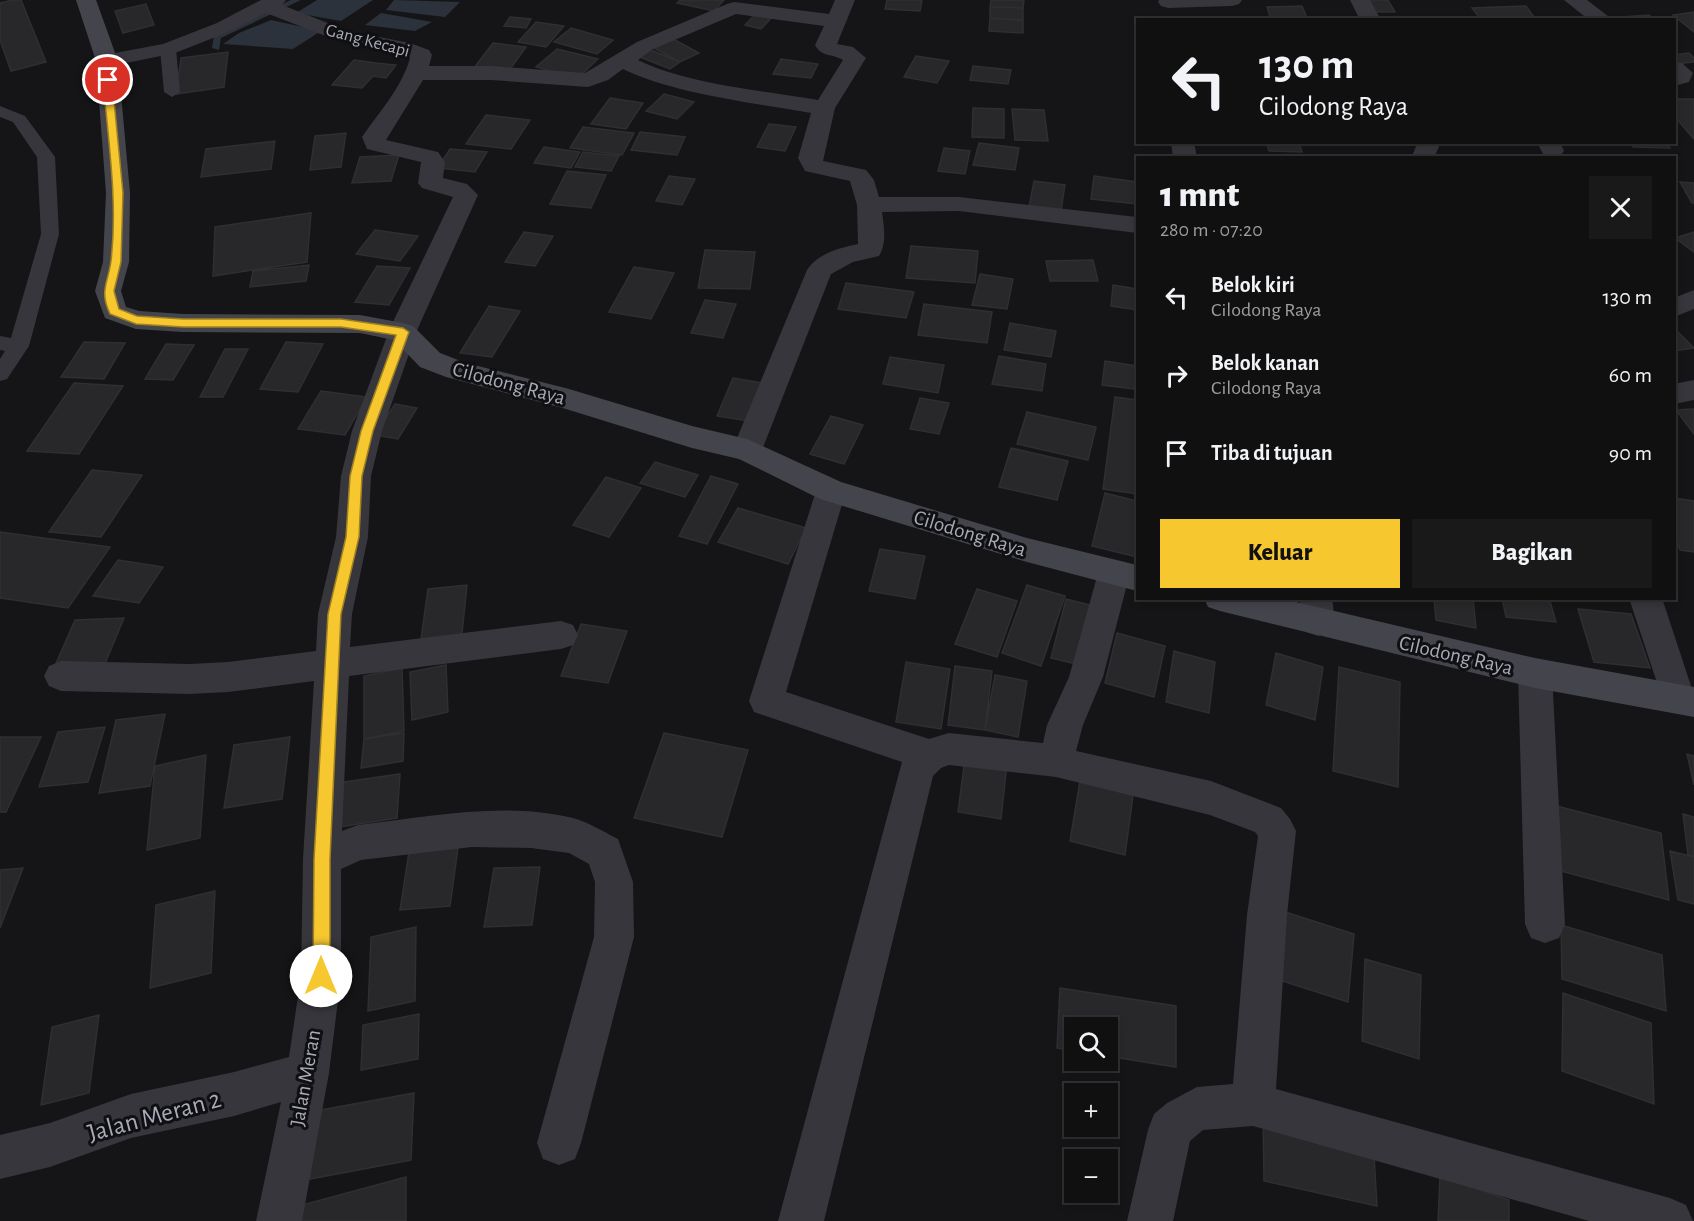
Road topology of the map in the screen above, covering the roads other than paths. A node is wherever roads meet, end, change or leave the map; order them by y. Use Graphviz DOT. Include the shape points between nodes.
graph roads {
  1 [pos="86,0"];
  2 [pos="1232,0"];
  3 [pos="1360,0"];
  4 [pos="1574,0"];
  5 [pos="275,7"];
  6 [pos="1168,7"];
  7 [pos="840,10"];
  8 [pos="1370,18"];
  9 [pos="1600,18"];
  10 [pos="168,49"];
  11 [pos="621,59"];
  12 [pos="107,61"];
  13 [pos="1676,69"];
  14 [pos="413,73"];
  15 [pos="1676,78"];
  16 [pos="172,92"];
  17 [pos="824,108"];
  18 [pos="0,111"];
  19 [pos="869,205"];
  20 [pos="1136,225"];
  21 [pos="1694,299"];
  22 [pos="1676,307"];
  23 [pos="403,332"];
  24 [pos="9,345"];
  25 [pos="0,374"];
  26 [pos="1694,390"];
  27 [pos="1676,394"];
  28 [pos="747,450"];
  29 [pos="831,491"];
  30 [pos="1125,575"];
  31 [pos="1236,600"];
  32 [pos="1646,600"];
  33 [pos="1317,610"];
  34 [pos="561,635"];
  35 [pos="332,663"];
  36 [pos="1535,673"];
  37 [pos="61,676"];
  38 [pos="1686,700"];
  39 [pos="929,755"];
  40 [pos="1056,761"];
  41 [pos="322,859"];
  42 [pos="1545,924"];
  43 [pos="308,1073"];
  44 [pos="1253,1104"];
  45 [pos="560,1143"];
  46 [pos="0,1157"];
  47 [pos="279,1221"];
  48 [pos="801,1221"];
  49 [pos="1150,1221"];
  50 [pos="1671,1221"];
  1 -- 12 [label="street"];
  2 -- 6 [label="street"];
  3 -- 8 [label="street"];
  4 -- 9 [label="street"];
  5 -- 10 [label="street"];
  5 -- 14 [label="street, Gang Kecapi" via="343,36 403,47 421,55"];
  7 -- 11 [label="street" via="734,8"];
  7 -- 17 [label="street" via="826,45 855,58"];
  10 -- 12 [label="street"];
  10 -- 16 [label="lane"];
  11 -- 14 [label="street" via="588,80 491,73"];
  11 -- 17 [label="street" via="656,75"];
  12 -- 23 [label="street" via="118,193 116,262 108,291 114,312 136,320 349,323"];
  13 -- 15 [label="street" via="1682,73"];
  14 -- 23 [label="street, Gang Kecapi" via="400,103 374,137 375,144 430,157 430,183 458,189 466,195"];
  17 -- 19 [label="street" via="810,158 813,166 858,175"];
  18 -- 24 [label="lane" via="19,118 46,157 50,234"];
  19 -- 20 [label="street" via="959,204"];
  19 -- 28 [label="street" via="870,250 847,254 820,270"];
  21 -- 22 [label="street"];
  23 -- 28 [label="street, Cilodong Raya" via="430,360 456,370"];
  23 -- 35 [label="street, Jalan Meran" via="367,431 356,476 352,537 335,614"];
  24 -- 25 [label="lane"];
  26 -- 27 [label="street"];
  28 -- 29 [label="street, Cilodong Raya"];
  29 -- 30 [label="street, Cilodong Raya"];
  29 -- 39 [label="street" via="766,701"];
  30 -- 40 [label="street" via="1065,725"];
  31 -- 33 [label="street, Cilodong Raya"];
  32 -- 38 [label="street"];
  33 -- 36 [label="street, Cilodong Raya"];
  34 -- 35 [label="street"];
  35 -- 37 [label="street" via="190,679"];
  35 -- 41 [label="street, Jalan Meran"];
  36 -- 38 [label="street, Cilodong Raya"];
  36 -- 42 [label="street"];
  39 -- 40 [label="street" via="949,749"];
  39 -- 48 [label="street" via="917,769"];
  40 -- 44 [label="street" via="1211,798 1268,820 1277,831"];
  41 -- 43 [label="street, Jalan Meran" via="321,976"];
  41 -- 45 [label="street" via="358,843 472,829 531,830 573,836 605,852 614,882 614,938"];
  43 -- 46 [label="street, Jalan Meran 2" via="131,1116 50,1145"];
  43 -- 47 [label="street, Jalan Meran"];
  44 -- 49 [label="street" via="1197,1109 1170,1130"];
  44 -- 50 [label="street"];
}
